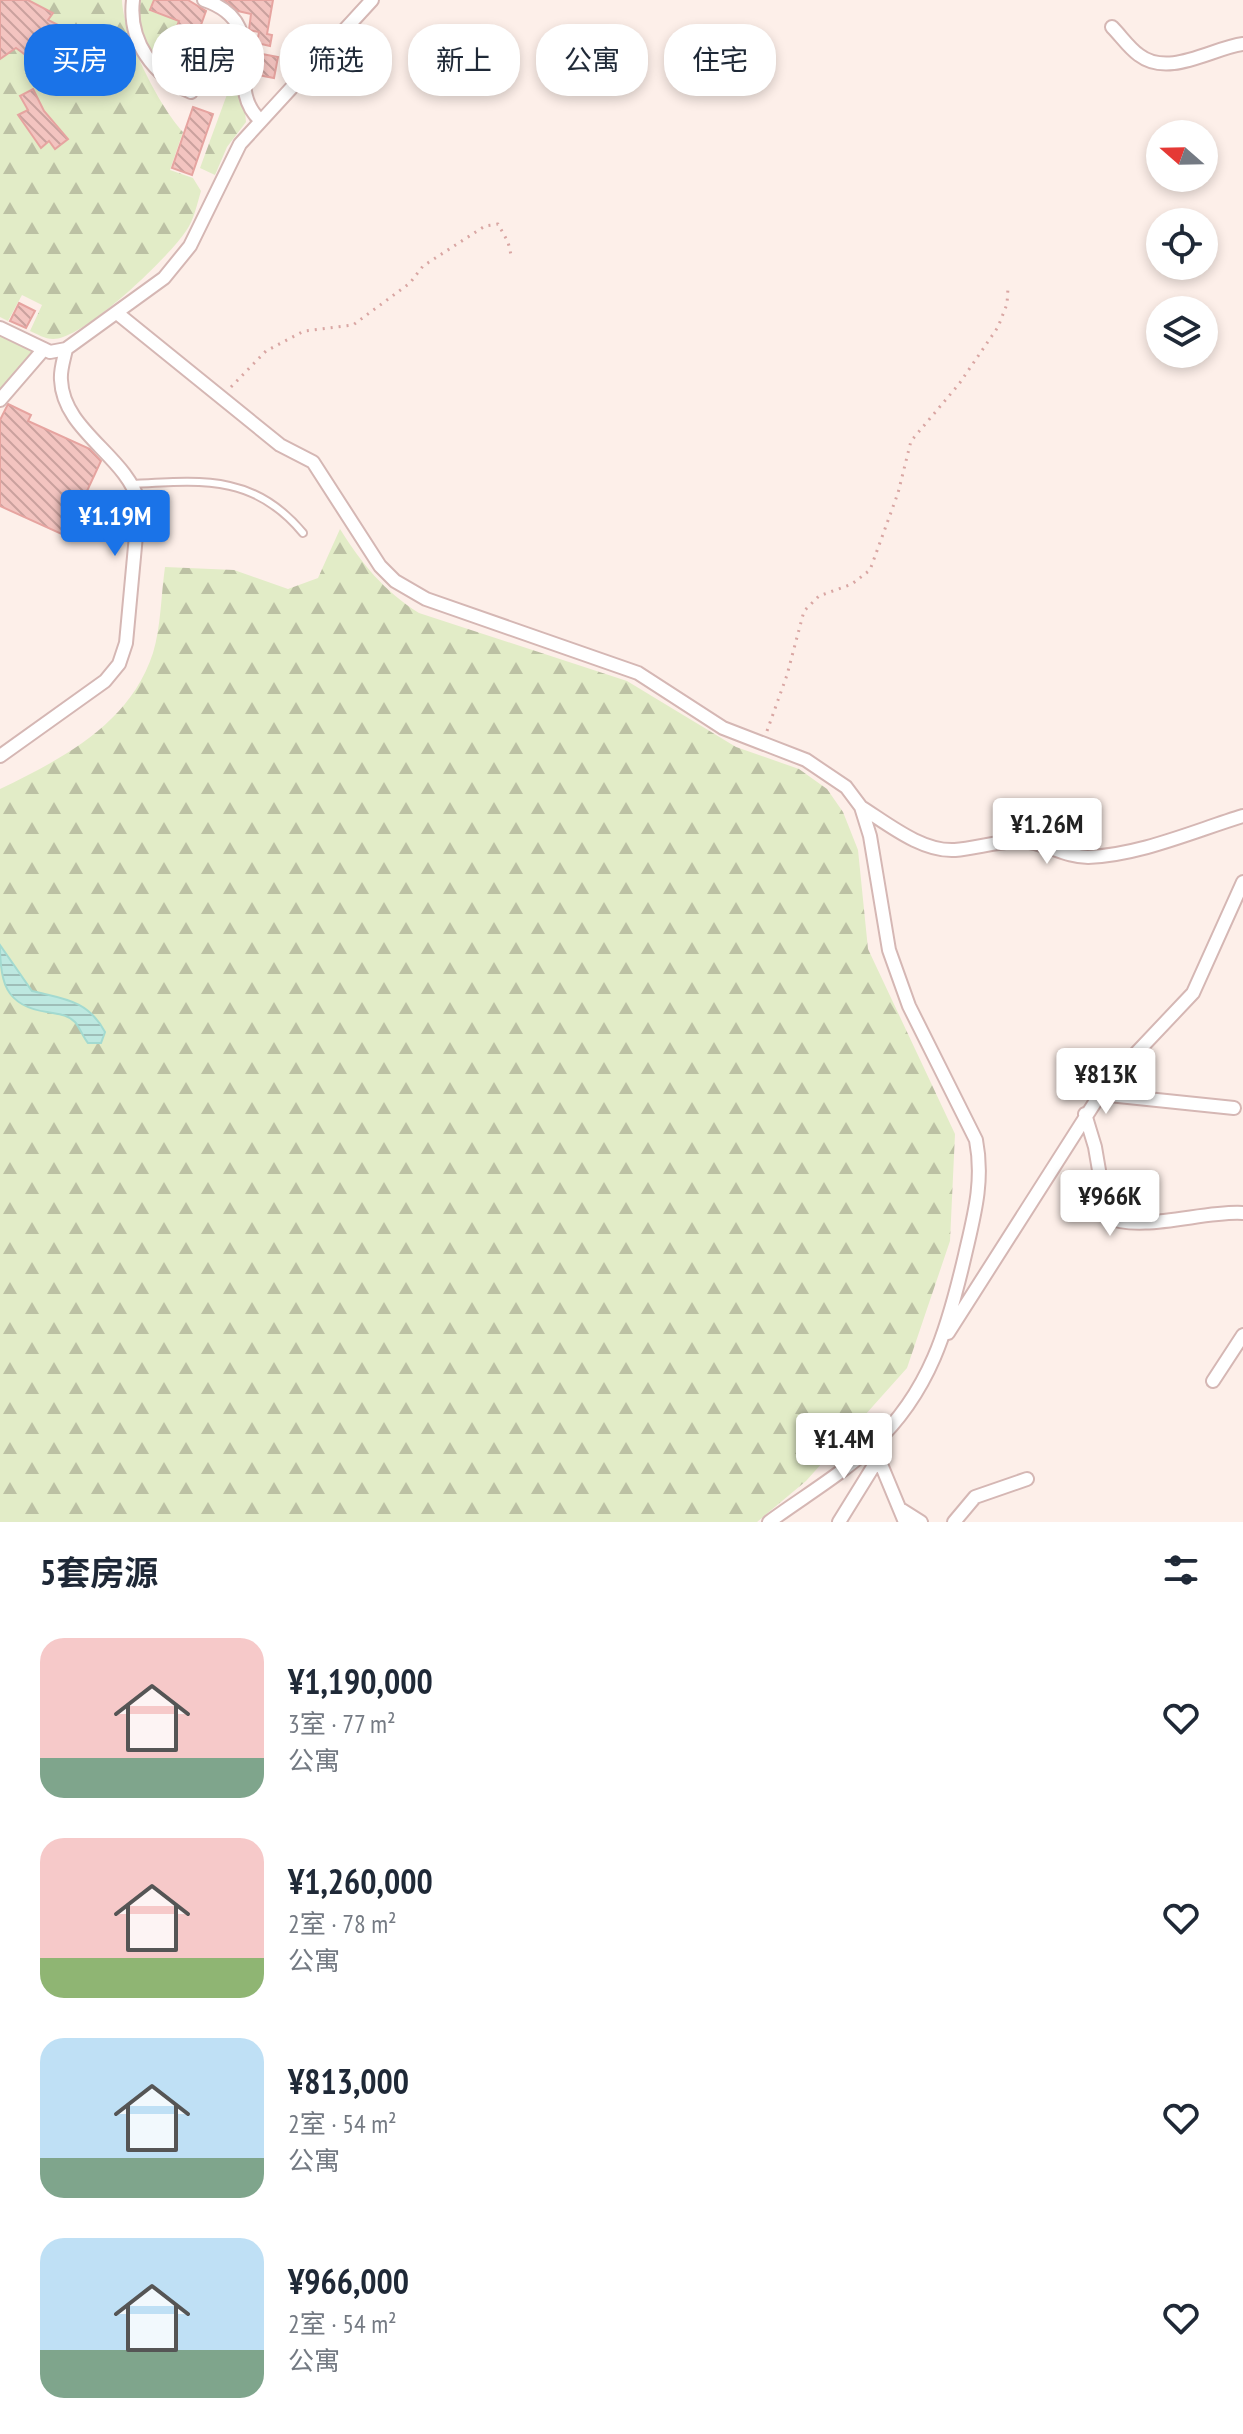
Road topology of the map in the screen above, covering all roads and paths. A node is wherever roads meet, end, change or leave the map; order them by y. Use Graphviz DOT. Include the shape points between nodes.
graph roads {
  1 [pos="133,0"];
  2 [pos="204,0"];
  3 [pos="372,0"];
  4 [pos="1112,27"];
  5 [pos="1243,44"];
  6 [pos="152,66"];
  7 [pos="261,121"];
  8 [pos="512,259"];
  9 [pos="1008,288"];
  10 [pos="117,313"];
  11 [pos="0,328"];
  12 [pos="44,349"];
  13 [pos="66,349"];
  14 [pos="220,398"];
  15 [pos="0,400"];
  16 [pos="134,484"];
  17 [pos="303,533"];
  18 [pos="763,746"];
  19 [pos="0,756"];
  20 [pos="861,807"];
  21 [pos="1243,816"];
  22 [pos="1243,882"];
  23 [pos="1099,1094"];
  24 [pos="1234,1108"];
  25 [pos="1085,1114"];
  26 [pos="1243,1213"];
  27 [pos="1243,1335"];
  28 [pos="944,1339"];
  29 [pos="1213,1381"];
  30 [pos="873,1445"];
  31 [pos="878,1459"];
  32 [pos="1027,1479"];
  33 [pos="896,1506"];
  34 [pos="769,1522"];
  35 [pos="839,1522"];
  36 [pos="905,1522"];
  37 [pos="921,1522"];
  38 [pos="954,1522"];
  1 -- 6 [label="street" via="138,39"];
  2 -- 7 [label="street" via="230,13 239,27 245,44 245,98"];
  3 -- 7 [label="street"];
  4 -- 5 [label="street" via="1138,55 1165,64"];
  7 -- 10 [label="street" via="240,144 190,246 164,278"];
  8 -- 14 [label="path" via="498,224 485,226 423,266 410,283 353,325 304,331 266,351"];
  9 -- 18 [label="path" via="998,327 911,441 870,570 852,584 819,596 804,611"];
  10 -- 13 [label="street"];
  10 -- 14 [label="street"];
  11 -- 12 [label="street"];
  12 -- 13 [label="street"];
  12 -- 15 [label="street"];
  13 -- 16 [label="street" via="61,379 67,406"];
  14 -- 18 [label="street" via="280,445 313,462 395,581 426,599 638,673 723,728"];
  16 -- 17 [label="lane" via="219,482 257,493"];
  16 -- 19 [label="street" via="139,503 126,643 119,664 105,681"];
  18 -- 20 [label="street" via="829,773"];
  20 -- 21 [label="street" via="932,848 1018,841 1080,856 1123,852"];
  20 -- 28 [label="street" via="889,950 909,1006 972,1130 981,1163 980,1191"];
  22 -- 23 [label="street" via="1193,993"];
  23 -- 24 [label="street"];
  23 -- 25 [label="street"];
  25 -- 26 [label="street" via="1107,1217 1137,1221"];
  25 -- 28 [label="street"];
  27 -- 29 [label="street"];
  28 -- 30 [label="street" via="907,1404"];
  30 -- 31 [label="street"];
  30 -- 34 [label="street"];
  31 -- 33 [label="street"];
  31 -- 35 [label="street"];
  32 -- 38 [label="street" via="975,1497"];
  33 -- 36 [label="street"];
  33 -- 37 [label="street"];
}
